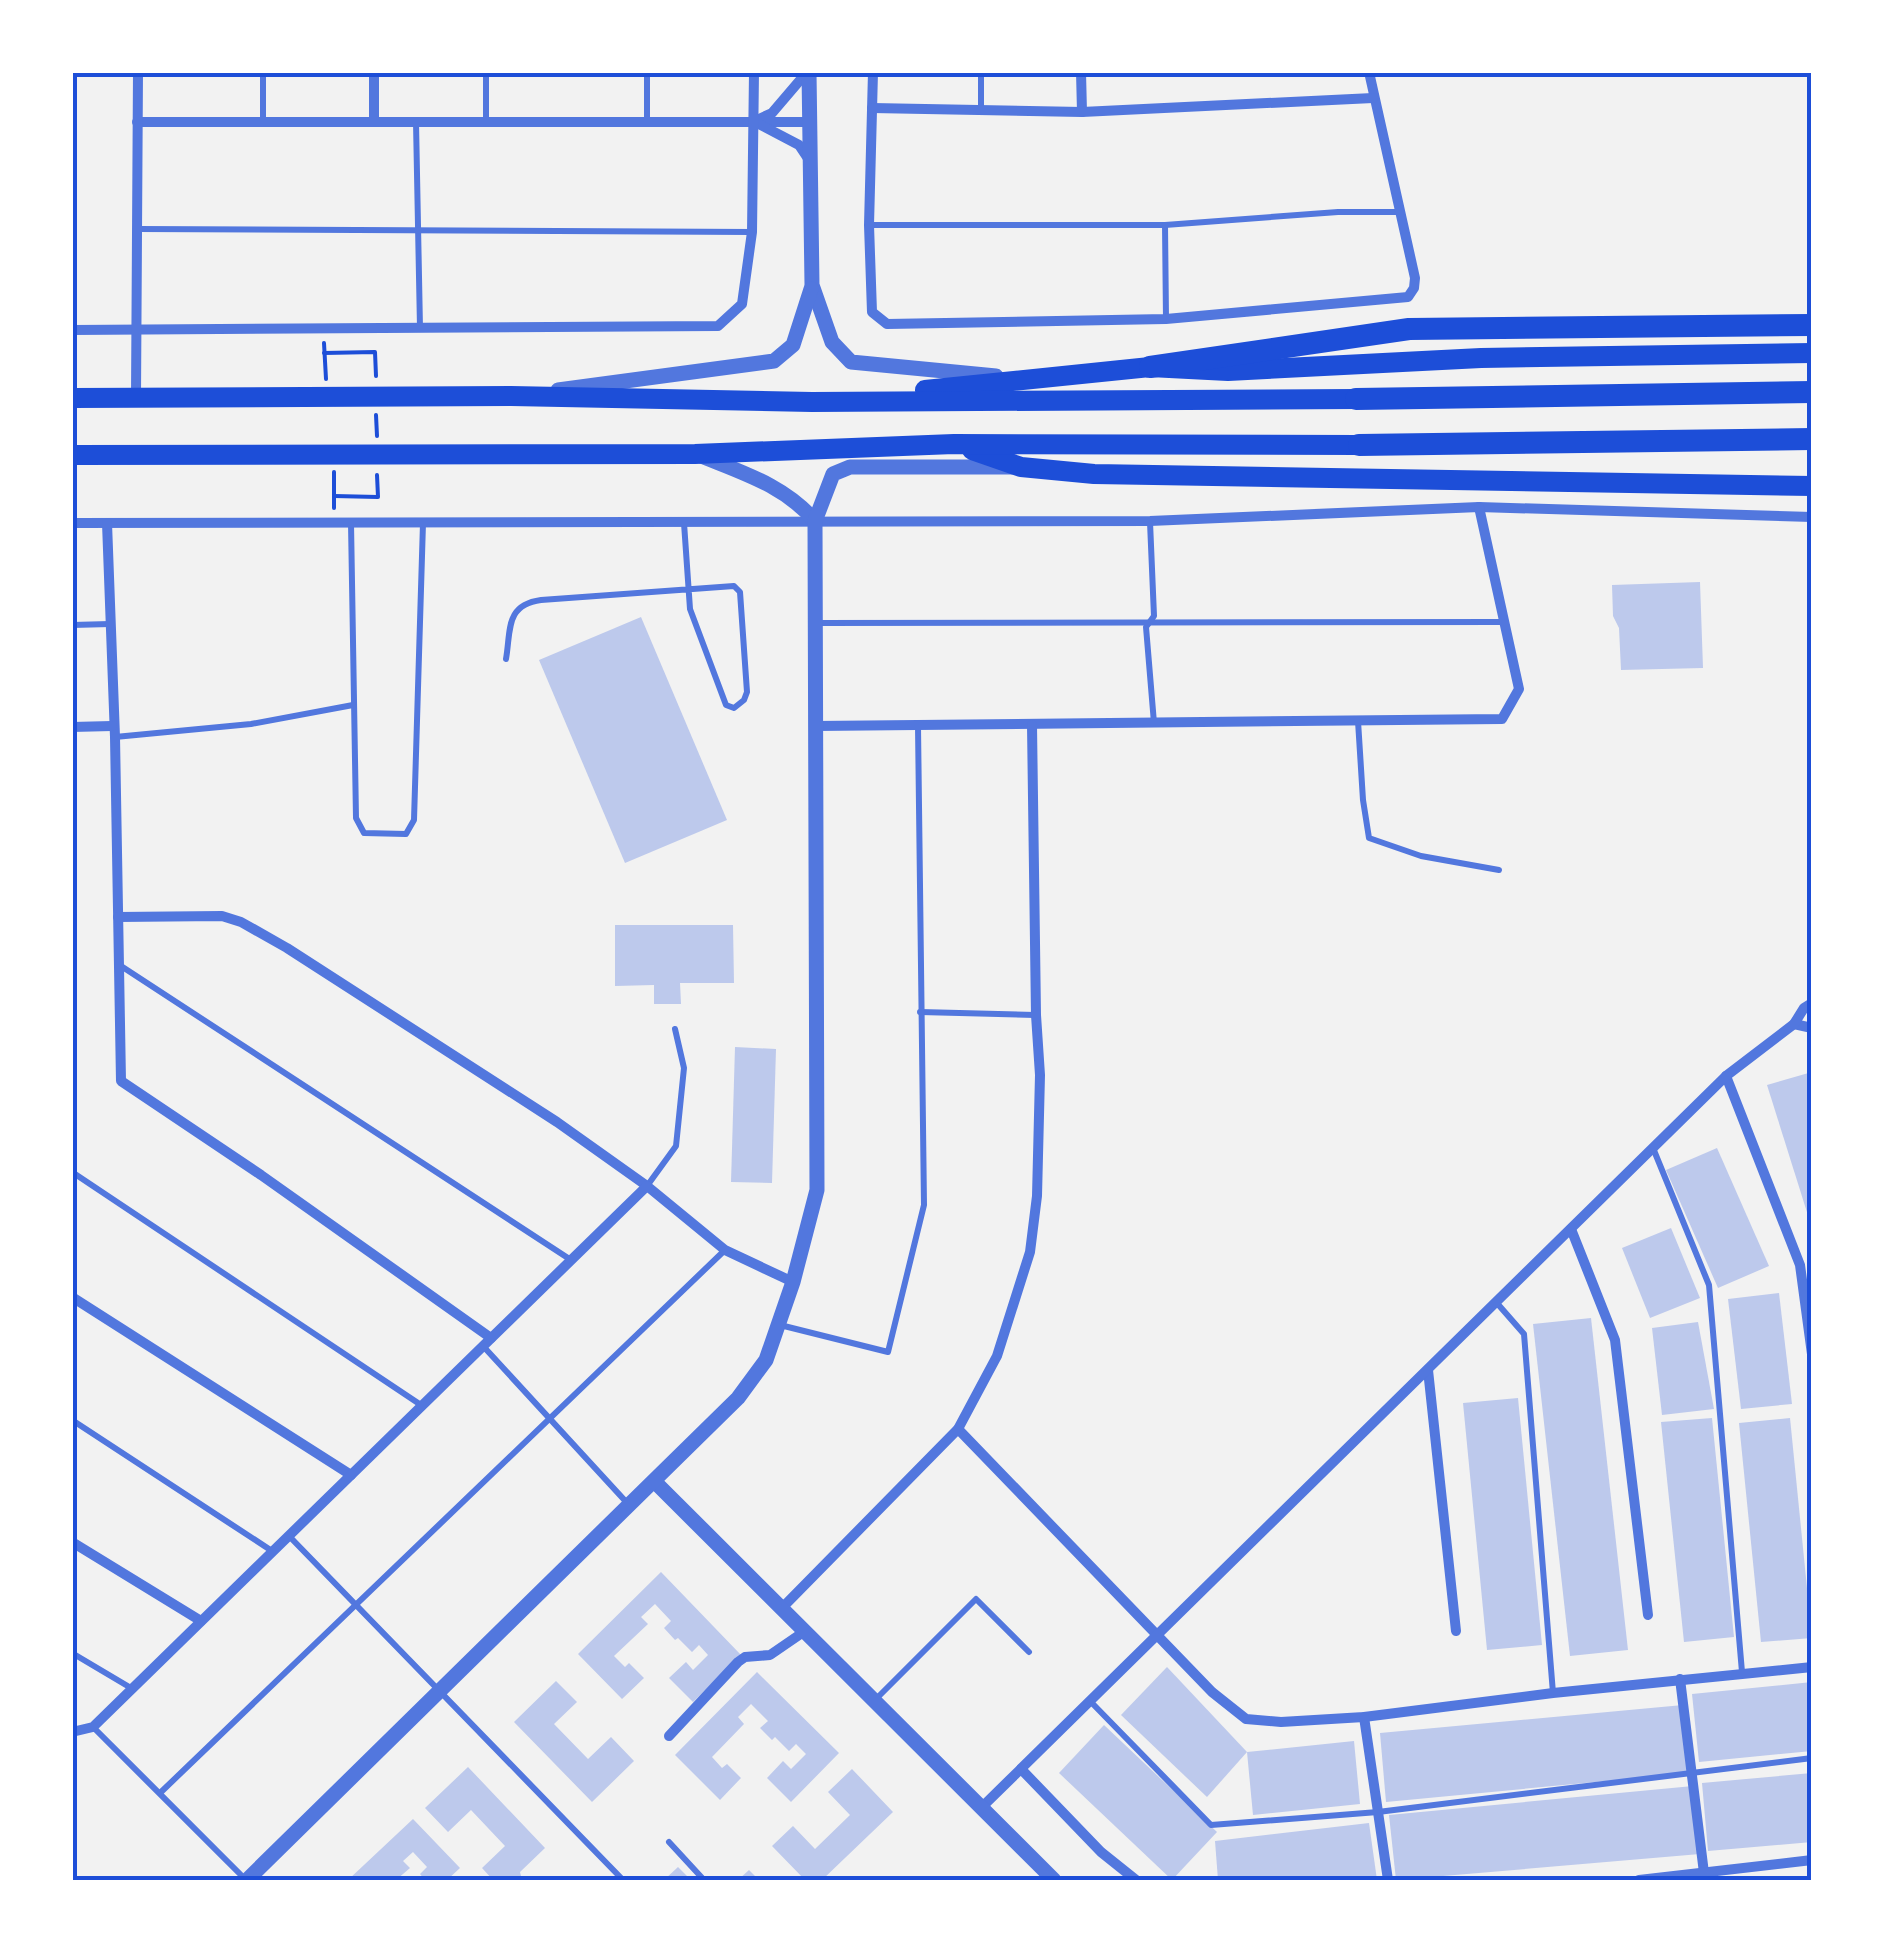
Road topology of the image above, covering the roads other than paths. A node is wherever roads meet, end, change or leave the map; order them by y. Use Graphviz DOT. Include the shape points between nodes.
graph roads {
  1 [pos="138,72"];
  2 [pos="263,72"];
  3 [pos="374,72"];
  4 [pos="486,72"];
  5 [pos="647,72"];
  6 [pos="754,72"];
  7 [pos="808,72"];
  8 [pos="872,72"];
  9 [pos="981,72"];
  10 [pos="1081,72"];
  11 [pos="1369,72"];
  12 [pos="1374,98"];
  13 [pos="872,108"];
  14 [pos="981,112"];
  15 [pos="1082,112"];
  16 [pos="137,122"];
  17 [pos="263,122"];
  18 [pos="374,122"];
  19 [pos="416,122"];
  20 [pos="486,122"];
  21 [pos="648,122"];
  22 [pos="754,122"];
  23 [pos="809,122"];
  24 [pos="810,160"];
  25 [pos="72,204"];
  26 [pos="1398,212"];
  27 [pos="1164,224"];
  28 [pos="869,225"];
  29 [pos="137,230"];
  30 [pos="418,230"];
  31 [pos="752,232"];
  32 [pos="73,265"];
  33 [pos="812,285"];
  34 [pos="1166,319"];
  35 [pos="1812,325"];
  36 [pos="420,328"];
  37 [pos="73,330"];
  38 [pos="136,330"];
  39 [pos="1812,353"];
  40 [pos="1150,366"];
  41 [pos="1030,379"];
  42 [pos="1812,392"];
  43 [pos="511,396"];
  44 [pos="136,397"];
  45 [pos="72,398"];
  46 [pos="1356,399"];
  47 [pos="812,402"];
  48 [pos="1812,440"];
  49 [pos="954,444"];
  50 [pos="1359,445"];
  51 [pos="695,454"];
  52 [pos="72,455"];
  53 [pos="1021,467"];
  54 [pos="1812,486"];
  55 [pos="1479,507"];
  56 [pos="1812,517"];
  57 [pos="816,521"];
  58 [pos="1150,521"];
  59 [pos="72,522"];
  60 [pos="351,522"];
  61 [pos="424,522"];
  62 [pos="684,522"];
  63 [pos="106,523"];
  64 [pos="686,591"];
  65 [pos="816,622"];
  66 [pos="1150,622"];
  67 [pos="1504,622"];
  68 [pos="72,624"];
  69 [pos="110,624"];
  70 [pos="506,660"];
  71 [pos="353,705"];
  72 [pos="1358,720"];
  73 [pos="1154,723"];
  74 [pos="1032,725"];
  75 [pos="816,726"];
  76 [pos="918,726"];
  77 [pos="72,727"];
  78 [pos="114,732"];
  79 [pos="1499,870"];
  80 [pos="118,917"];
  81 [pos="120,965"];
  82 [pos="1812,1003"];
  83 [pos="920,1012"];
  84 [pos="1036,1015"];
  85 [pos="1794,1024"];
  86 [pos="1812,1028"];
  87 [pos="675,1029"];
  88 [pos="1726,1076"];
  89 [pos="1653,1148"];
  90 [pos="72,1172"];
  91 [pos="647,1186"];
  92 [pos="1571,1229"];
  93 [pos="725,1250"];
  94 [pos="571,1260"];
  95 [pos="793,1282"];
  96 [pos="72,1298"];
  97 [pos="1496,1302"];
  98 [pos="778,1325"];
  99 [pos="487,1342"];
  100 [pos="1812,1354"];
  101 [pos="1428,1370"];
  102 [pos="422,1406"];
  103 [pos="550,1419"];
  104 [pos="72,1420"];
  105 [pos="958,1429"];
  106 [pos="352,1475"];
  107 [pos="655,1482"];
  108 [pos="630,1506"];
  109 [pos="289,1536"];
  110 [pos="72,1542"];
  111 [pos="273,1552"];
  112 [pos="355,1606"];
  113 [pos="782,1608"];
  114 [pos="1648,1615"];
  115 [pos="202,1622"];
  116 [pos="1456,1630"];
  117 [pos="805,1632"];
  118 [pos="1158,1634"];
  119 [pos="1029,1652"];
  120 [pos="72,1653"];
  121 [pos="1812,1667"];
  122 [pos="1742,1672"];
  123 [pos="1680,1679"];
  124 [pos="132,1689"];
  125 [pos="438,1693"];
  126 [pos="1553,1693"];
  127 [pos="874,1700"];
  128 [pos="1090,1701"];
  129 [pos="1364,1718"];
  130 [pos="93,1728"];
  131 [pos="72,1732"];
  132 [pos="669,1736"];
  133 [pos="1812,1758"];
  134 [pos="1021,1769"];
  135 [pos="1692,1774"];
  136 [pos="160,1793"];
  137 [pos="982,1808"];
  138 [pos="1378,1812"];
  139 [pos="670,1842"];
  140 [pos="1812,1860"];
  141 [pos="1704,1873"];
  142 [pos="247,1880"];
  143 [pos="623,1880"];
  144 [pos="704,1880"];
  145 [pos="1054,1880"];
  146 [pos="1136,1880"];
  147 [pos="1388,1880"];
  148 [pos="1640,1880"];
  1 -- 16 [label="street"];
  2 -- 17 [label="lane"];
  3 -- 18 [label="street"];
  4 -- 20 [label="lane"];
  5 -- 21 [label="lane"];
  6 -- 22 [label="street"];
  7 -- 22 [label="street" via="772,113"];
  7 -- 23 [label="street"];
  8 -- 13 [label="street"];
  9 -- 14 [label="lane"];
  10 -- 15 [label="street"];
  11 -- 12 [label="street"];
  12 -- 15 [label="street"];
  12 -- 26 [label="street"];
  13 -- 14 [label="street"];
  13 -- 28 [label="street"];
  14 -- 15 [label="street"];
  16 -- 17 [label="street"];
  16 -- 29 [label="street"];
  17 -- 18 [label="street"];
  18 -- 19 [label="street"];
  19 -- 20 [label="street"];
  19 -- 30 [label="lane"];
  20 -- 21 [label="street"];
  21 -- 22 [label="street"];
  22 -- 23 [label="street"];
  22 -- 24 [label="street" via="799,144"];
  22 -- 31 [label="street"];
  23 -- 24 [label="street"];
  24 -- 33 [label="street"];
  25 -- 32 [label="lane"];
  26 -- 27 [label="lane"];
  26 -- 34 [label="street" via="1414,278 1408,298"];
  27 -- 28 [label="lane"];
  27 -- 34 [label="lane"];
  28 -- 34 [label="street" via="872,312 887,324"];
  29 -- 30 [label="lane"];
  29 -- 38 [label="street"];
  30 -- 31 [label="lane"];
  30 -- 36 [label="lane"];
  31 -- 36 [label="street" via="742,304 718,326"];
  32 -- 37 [label="lane"];
  33 -- 41 [label="street" via="832,342 851,362"];
  33 -- 43 [label="street" via="793,345 774,362"];
  35 -- 40 [label="highway" via="1409,330"];
  36 -- 38 [label="street"];
  37 -- 38 [label="street"];
  38 -- 44 [label="street"];
  39 -- 40 [label="highway" via="1481,358 1228,372"];
  40 -- 41 [label="highway"];
  41 -- 47 [label="highway"];
  42 -- 46 [label="highway"];
  43 -- 44 [label="highway"];
  43 -- 47 [label="highway"];
  44 -- 45 [label="highway"];
  46 -- 47 [label="highway"];
  48 -- 50 [label="highway"];
  49 -- 50 [label="highway"];
  49 -- 51 [label="highway"];
  49 -- 53 [label="highway"];
  51 -- 52 [label="highway"];
  51 -- 57 [label="street" via="775,486"];
  53 -- 54 [label="highway" via="1249,478"];
  53 -- 57 [label="street" via="850,467 833,474"];
  55 -- 56 [label="street"];
  55 -- 58 [label="street"];
  55 -- 67 [label="street"];
  57 -- 58 [label="street"];
  57 -- 62 [label="street"];
  57 -- 65 [label="street"];
  58 -- 66 [label="lane"];
  59 -- 63 [label="street"];
  60 -- 61 [label="street"];
  60 -- 63 [label="street"];
  60 -- 71 [label="lane"];
  61 -- 62 [label="street"];
  61 -- 71 [label="lane" via="414,820 406,834 364,833 356,818"];
  62 -- 64 [label="lane"];
  63 -- 69 [label="street"];
  64 -- 64 [label="lane" via="734,586 740,592 746,692 734,708 726,705"];
  64 -- 70 [label="lane" via="526,603 512,617"];
  65 -- 66 [label="lane"];
  65 -- 75 [label="street"];
  66 -- 67 [label="lane"];
  66 -- 73 [label="lane"];
  67 -- 72 [label="street" via="1518,689 1502,719"];
  68 -- 69 [label="lane"];
  69 -- 78 [label="street"];
  71 -- 78 [label="lane" via="250,724"];
  72 -- 73 [label="street"];
  72 -- 79 [label="lane" via="1369,838 1421,856"];
  73 -- 74 [label="street"];
  74 -- 76 [label="street"];
  74 -- 84 [label="street"];
  75 -- 76 [label="street"];
  75 -- 95 [label="street" via="817,1190"];
  76 -- 83 [label="lane"];
  77 -- 78 [label="street"];
  78 -- 80 [label="street"];
  80 -- 81 [label="street"];
  80 -- 91 [label="street" via="201,914 241,922"];
  81 -- 94 [label="lane"];
  81 -- 99 [label="street" via="122,1082 277,1186"];
  82 -- 85 [label="street"];
  83 -- 84 [label="lane"];
  83 -- 98 [label="lane" via="924,1206 888,1352"];
  84 -- 105 [label="street" via="1037,1196 1030,1252 996,1356"];
  85 -- 86 [label="street"];
  85 -- 88 [label="street"];
  87 -- 91 [label="lane" via="684,1068 676,1146"];
  88 -- 89 [label="street"];
  88 -- 100 [label="street" via="1800,1265"];
  89 -- 92 [label="street"];
  89 -- 122 [label="lane" via="1709,1285"];
  90 -- 102 [label="lane"];
  91 -- 93 [label="street"];
  91 -- 94 [label="street"];
  92 -- 97 [label="street"];
  92 -- 114 [label="street" via="1615,1340"];
  93 -- 95 [label="street"];
  93 -- 103 [label="lane"];
  94 -- 99 [label="street"];
  95 -- 98 [label="street"];
  96 -- 106 [label="street"];
  97 -- 101 [label="street"];
  97 -- 126 [label="lane" via="1524,1334"];
  98 -- 107 [label="street" via="754,1380"];
  99 -- 102 [label="street"];
  99 -- 103 [label="lane"];
  101 -- 116 [label="street"];
  101 -- 118 [label="street"];
  102 -- 106 [label="street"];
  103 -- 108 [label="lane"];
  103 -- 112 [label="lane"];
  104 -- 111 [label="lane"];
  105 -- 113 [label="street"];
  105 -- 118 [label="street"];
  106 -- 109 [label="street"];
  107 -- 108 [label="street"];
  107 -- 113 [label="street"];
  108 -- 125 [label="street"];
  109 -- 111 [label="street"];
  109 -- 112 [label="lane"];
  110 -- 115 [label="street"];
  111 -- 115 [label="street"];
  112 -- 125 [label="lane"];
  112 -- 136 [label="lane"];
  113 -- 117 [label="street"];
  115 -- 124 [label="street"];
  117 -- 127 [label="street"];
  117 -- 132 [label="street" via="770,1656 738,1662"];
  118 -- 128 [label="street"];
  118 -- 129 [label="street" via="1246,1719"];
  119 -- 127 [label="lane" via="976,1599"];
  120 -- 124 [label="lane"];
  121 -- 122 [label="street"];
  122 -- 123 [label="street"];
  123 -- 126 [label="street"];
  123 -- 135 [label="street"];
  124 -- 130 [label="street"];
  125 -- 142 [label="street"];
  125 -- 143 [label="lane"];
  126 -- 129 [label="street"];
  127 -- 137 [label="street"];
  128 -- 134 [label="street"];
  128 -- 138 [label="lane" via="1211,1825"];
  129 -- 138 [label="street"];
  130 -- 131 [label="street"];
  130 -- 136 [label="lane"];
  133 -- 135 [label="lane"];
  134 -- 137 [label="street"];
  134 -- 146 [label="street"];
  135 -- 138 [label="lane"];
  135 -- 141 [label="street"];
  136 -- 142 [label="lane"];
  137 -- 145 [label="street"];
  138 -- 147 [label="street"];
  139 -- 144 [label="lane"];
  140 -- 141 [label="street"];
  141 -- 148 [label="street"];
}
